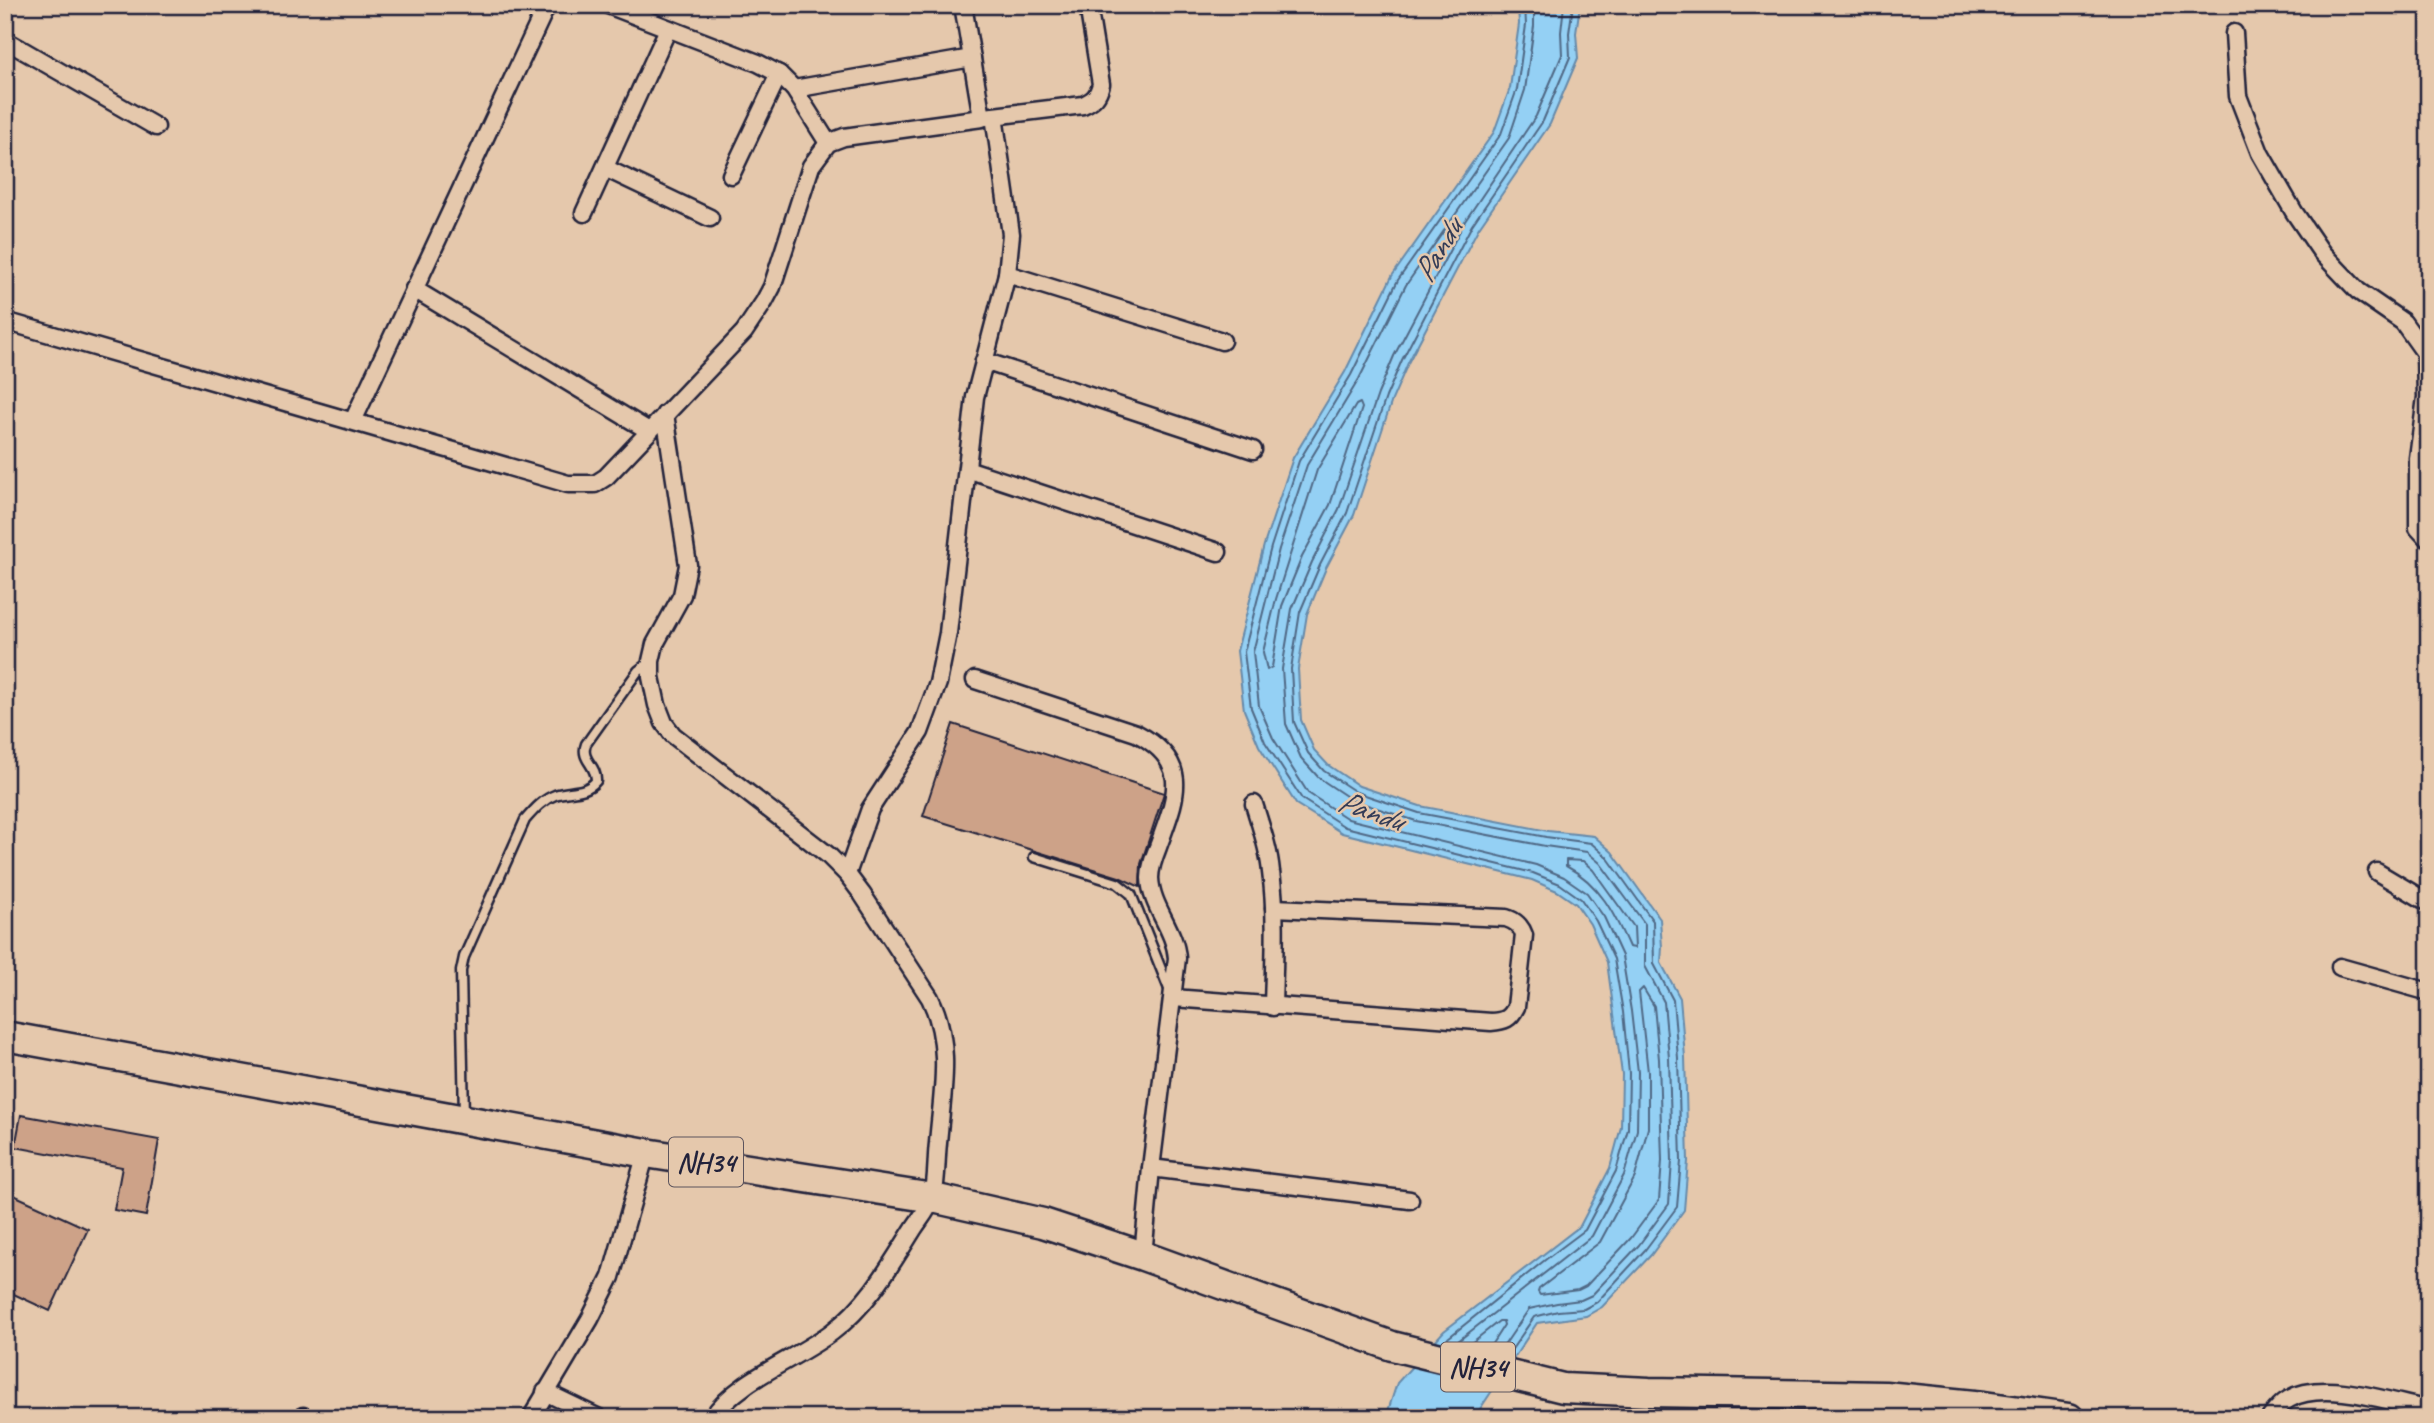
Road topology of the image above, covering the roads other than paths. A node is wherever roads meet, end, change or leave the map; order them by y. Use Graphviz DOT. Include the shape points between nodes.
graph roads {
  1 [pos="547,5"];
  2 [pos="608,5"];
  3 [pos="962,5"];
  4 [pos="1088,5"];
  5 [pos="668,29"];
  6 [pos="2234,33"];
  7 [pos="5,40"];
  8 [pos="972,58"];
  9 [pos="779,74"];
  10 [pos="794,89"];
  11 [pos="988,117"];
  12 [pos="156,127"];
  13 [pos="828,143"];
  14 [pos="605,168"];
  15 [pos="731,175"];
  16 [pos="584,214"];
  17 [pos="710,218"];
  18 [pos="1007,274"];
  19 [pos="414,289"];
  20 [pos="5,321"];
  21 [pos="1222,341"];
  22 [pos="984,361"];
  23 [pos="665,414"];
  24 [pos="353,421"];
  25 [pos="649,431"];
  26 [pos="1253,450"];
  27 [pos="967,470"];
  28 [pos="2429,540"];
  29 [pos="1218,552"];
  30 [pos="651,661"];
  31 [pos="975,680"];
  32 [pos="1254,804"];
  33 [pos="1034,857"];
  34 [pos="2377,872"];
  35 [pos="847,874"];
  36 [pos="2429,903"];
  37 [pos="1274,908"];
  38 [pos="2340,967"];
  39 [pos="2429,992"];
  40 [pos="1172,998"];
  41 [pos="1273,1007"];
  42 [pos="5,1037"];
  43 [pos="464,1119"];
  44 [pos="646,1153"];
  45 [pos="1151,1168"];
  46 [pos="933,1198"];
  47 [pos="1410,1199"];
  48 [pos="1143,1256"];
  49 [pos="545,1392"];
  50 [pos="2429,1410"];
  51 [pos="531,1418"];
  52 [pos="599,1418"];
  53 [pos="712,1418"];
  54 [pos="2069,1418"];
  55 [pos="2270,1418"];
  1 -- 19 [label="street"];
  2 -- 5 [label="street"];
  3 -- 8 [label="street"];
  4 -- 11 [label="street" via="1101,84 1093,100"];
  5 -- 9 [label="street"];
  5 -- 14 [label="street"];
  6 -- 28 [label="street" via="2238,96 2260,153 2294,212 2322,253 2358,291 2403,322 2425,354 2418,528"];
  7 -- 12 [label="street"];
  8 -- 10 [label="street"];
  8 -- 11 [label="street"];
  9 -- 10 [label="street"];
  9 -- 15 [label="street"];
  10 -- 13 [label="street"];
  11 -- 13 [label="street" via="844,136"];
  11 -- 18 [label="street" via="1011,234"];
  13 -- 23 [label="street" via="811,166 765,302 744,332"];
  14 -- 16 [label="street"];
  14 -- 17 [label="street"];
  18 -- 21 [label="street"];
  18 -- 22 [label="street"];
  19 -- 24 [label="street"];
  19 -- 25 [label="street"];
  20 -- 24 [label="street"];
  22 -- 26 [label="street"];
  22 -- 27 [label="street"];
  23 -- 25 [label="street"];
  23 -- 30 [label="street" via="688,565 681,595"];
  24 -- 25 [label="street" via="585,486 606,477"];
  27 -- 29 [label="street"];
  27 -- 35 [label="street" via="938,683 920,732 870,809"];
  30 -- 35 [label="street" via="657,705 673,735"];
  30 -- 43 [label="lane" via="638,671 586,744 583,751 594,767 596,781 585,790 550,798 525,820 464,957 460,986"];
  31 -- 40 [label="street" via="1136,733 1162,751 1177,784 1150,876 1154,898 1176,947"];
  32 -- 37 [label="street" via="1267,844"];
  33 -- 40 [label="lane" via="1116,883 1131,894"];
  34 -- 36 [label="street"];
  35 -- 46 [label="street" via="940,1018 945,1064"];
  37 -- 41 [label="street"];
  37 -- 41 [label="street" via="1506,918 1514,920 1524,935 1517,1007 1504,1021"];
  38 -- 39 [label="street"];
  40 -- 41 [label="street"];
  40 -- 45 [label="street"];
  42 -- 43 [label="highway, NH34"];
  43 -- 44 [label="highway, NH34"];
  44 -- 46 [label="highway, NH34"];
  44 -- 49 [label="street" via="611,1277"];
  45 -- 47 [label="street"];
  45 -- 48 [label="street"];
  46 -- 48 [label="highway, NH34" via="1043,1223"];
  46 -- 53 [label="street" via="872,1294 850,1316 744,1387"];
  48 -- 54 [label="highway, NH34" via="1392,1346 1563,1388 1885,1396"];
  49 -- 51 [label="street"];
  49 -- 52 [label="street"];
  50 -- 55 [label="street" via="2319,1390 2287,1400"];
}
